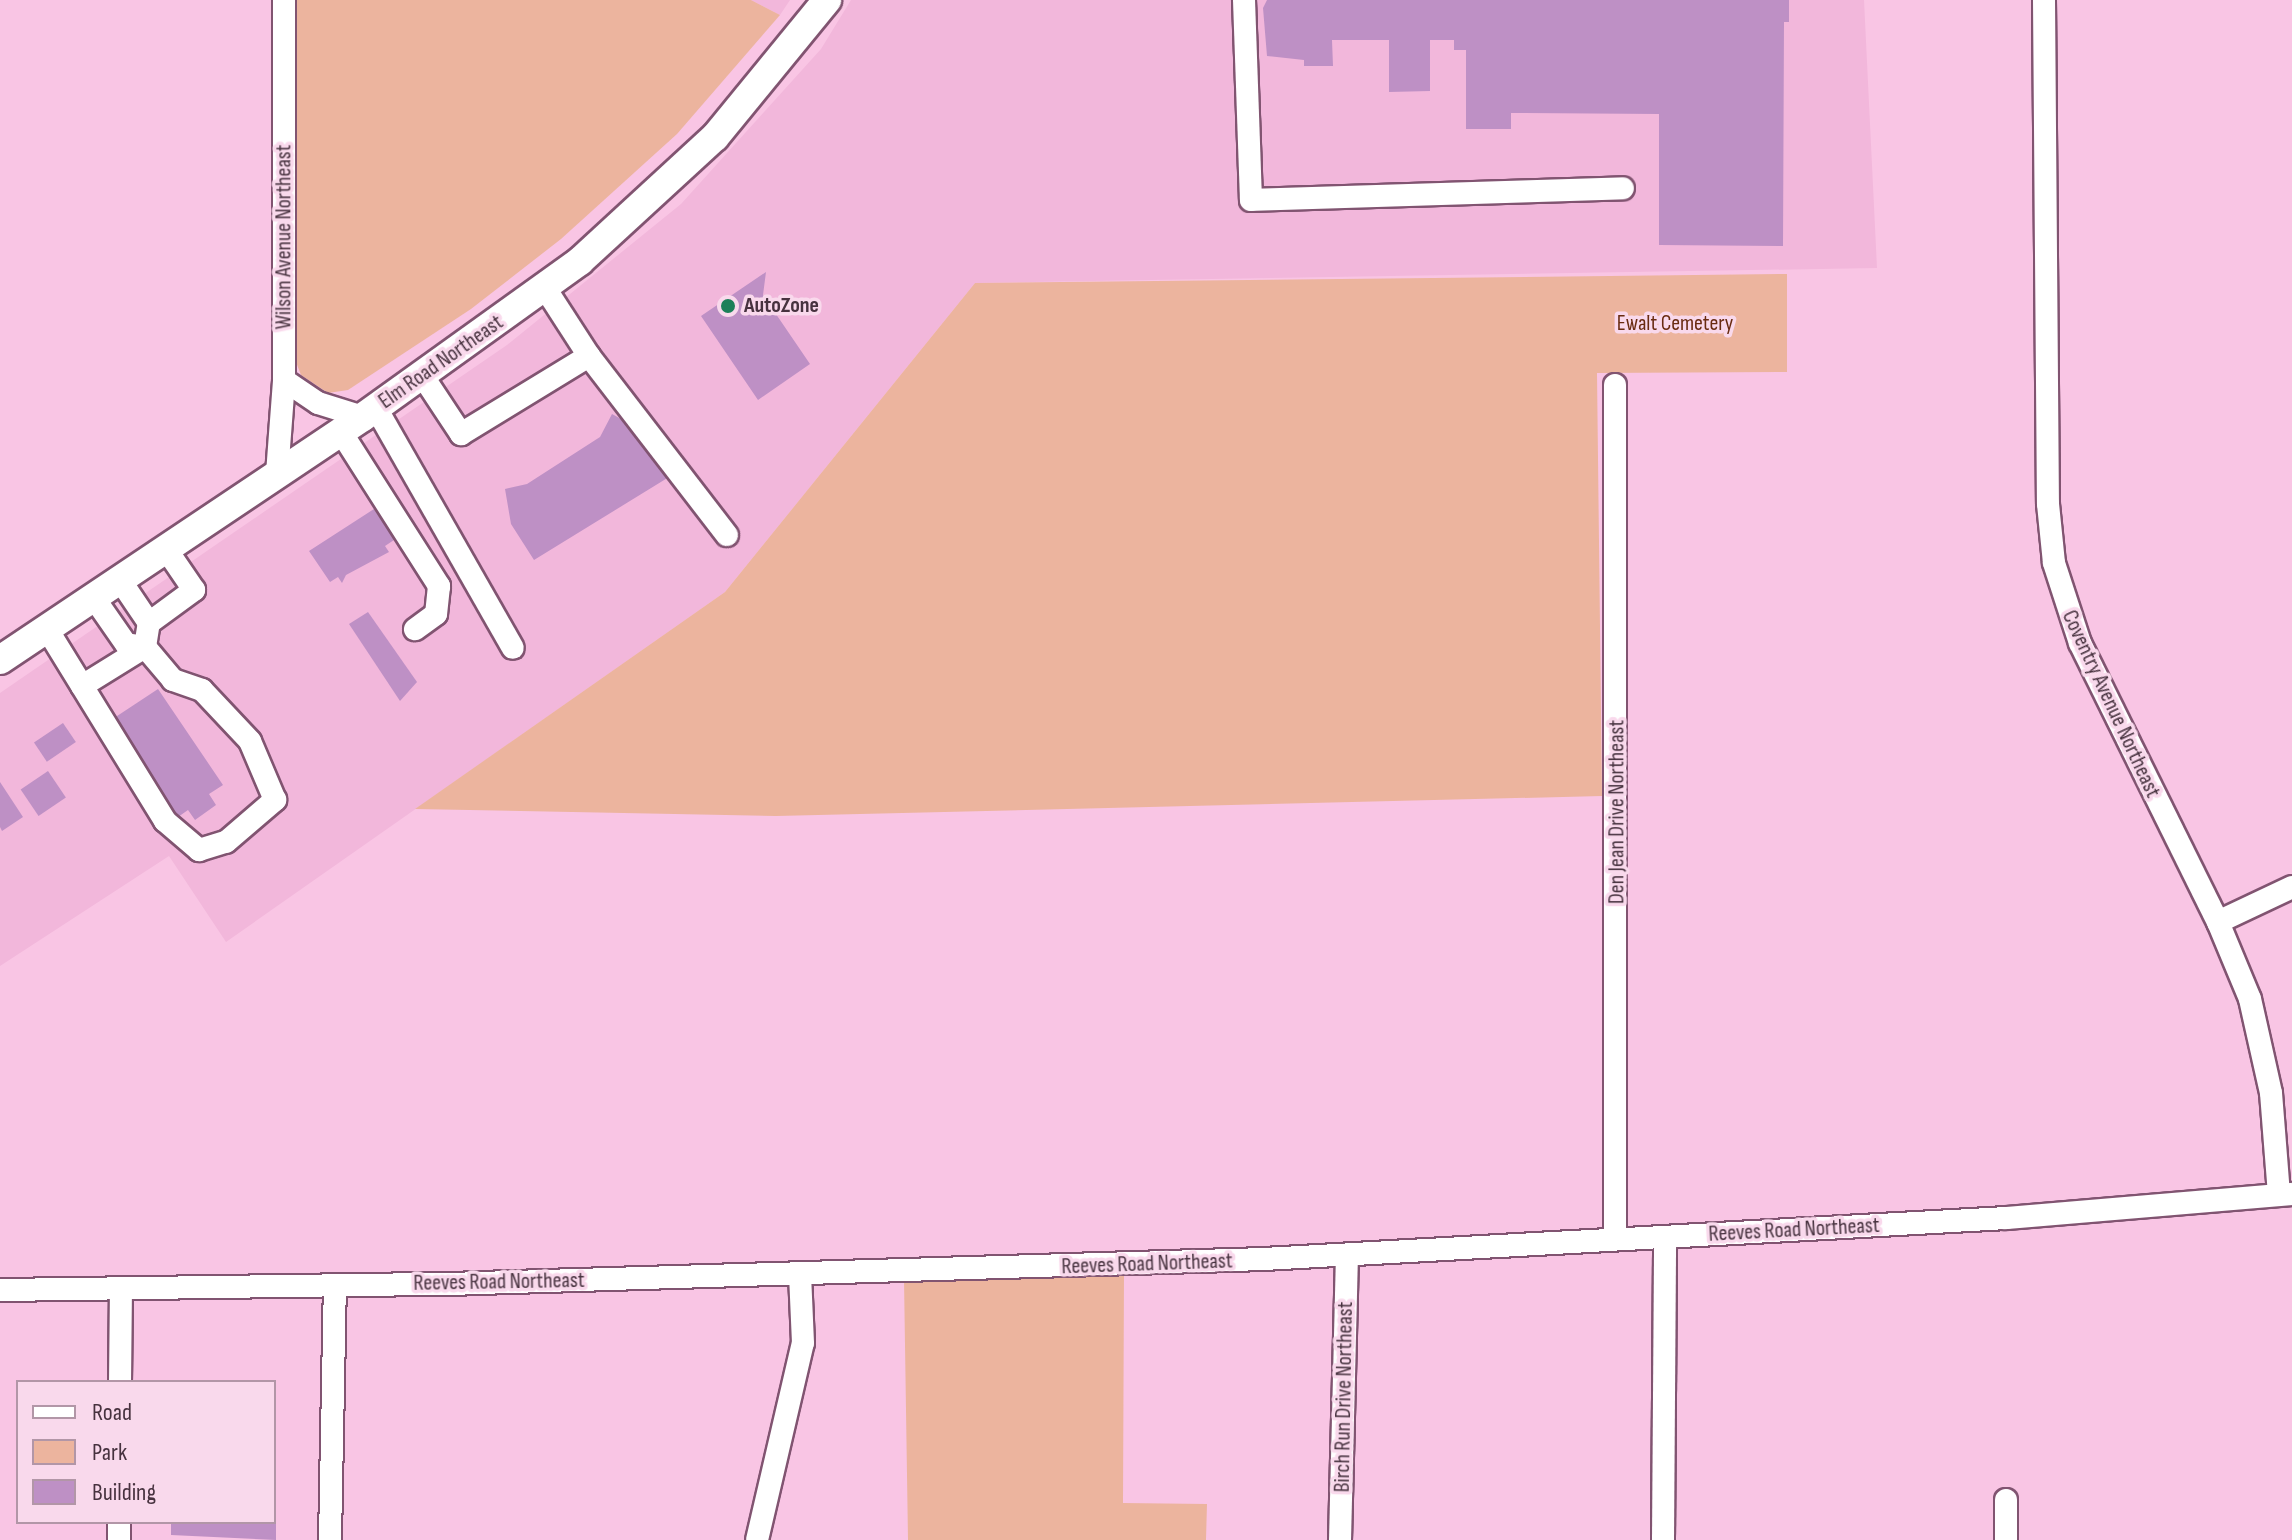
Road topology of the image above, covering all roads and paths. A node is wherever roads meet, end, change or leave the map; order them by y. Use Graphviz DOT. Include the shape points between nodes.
graph roads {
  1 [pos="284,0"];
  2 [pos="827,0"];
  3 [pos="1244,0"];
  4 [pos="2044,0"];
  5 [pos="1623,188"];
  6 [pos="545,288"];
  7 [pos="589,356"];
  8 [pos="422,375"];
  9 [pos="284,380"];
  10 [pos="1615,385"];
  11 [pos="360,419"];
  12 [pos="277,474"];
  13 [pos="727,535"];
  14 [pos="166,549"];
  15 [pos="120,580"];
  16 [pos="94,598"];
  17 [pos="149,623"];
  18 [pos="47,629"];
  19 [pos="415,629"];
  20 [pos="145,647"];
  21 [pos="513,648"];
  22 [pos="0,660"];
  23 [pos="82,686"];
  24 [pos="2292,887"];
  25 [pos="2218,922"];
  26 [pos="2286,1194"];
  27 [pos="1665,1238"];
  28 [pos="1615,1239"];
  29 [pos="1347,1255"];
  30 [pos="800,1274"];
  31 [pos="335,1285"];
  32 [pos="121,1288"];
  33 [pos="0,1290"];
  34 [pos="120,1380"];
  35 [pos="2006,1500"];
  36 [pos="330,1540"];
  37 [pos="757,1540"];
  38 [pos="1340,1540"];
  39 [pos="1663,1540"];
  40 [pos="2006,1540"];
  1 -- 9 [label="street, Wilson Avenue Northeast"];
  2 -- 6 [label="main road, Elm Road Northeast" via="758,89 697,155 622,226"];
  3 -- 5 [label="street" via="1251,200"];
  4 -- 25 [label="street, Coventry Avenue Northeast" via="2048,504 2054,563 2080,643"];
  6 -- 7 [label="street"];
  6 -- 8 [label="main road, Elm Road Northeast"];
  7 -- 8 [label="street" via="461,434"];
  7 -- 13 [label="street"];
  8 -- 11 [label="main road, Elm Road Northeast"];
  9 -- 11 [label="street" via="318,403"];
  9 -- 12 [label="street, Wilson Avenue Northeast"];
  10 -- 28 [label="street, Den Jean Drive Northeast"];
  11 -- 12 [label="main road, Elm Road Northeast"];
  11 -- 19 [label="street" via="439,586 436,614"];
  11 -- 21 [label="street"];
  12 -- 14 [label="main road, Elm Road Northeast"];
  14 -- 15 [label="main road, Elm Road Northeast"];
  14 -- 17 [label="street" via="194,590"];
  15 -- 16 [label="main road, Elm Road Northeast"];
  15 -- 17 [label="street"];
  16 -- 18 [label="main road, Elm Road Northeast"];
  16 -- 20 [label="street" via="126,644"];
  17 -- 20 [label="street"];
  18 -- 22 [label="main road, Elm Road Northeast"];
  18 -- 23 [label="street"];
  20 -- 23 [label="street"];
  20 -- 23 [label="street" via="173,680 202,690 250,741 275,800 226,842 199,850 165,821"];
  24 -- 25 [label="street"];
  25 -- 26 [label="street, Coventry Avenue Northeast" via="2264,1047"];
  26 -- 27 [label="street, Reeves Road Northeast"];
  27 -- 28 [label="street, Reeves Road Northeast"];
  27 -- 39 [label="street"];
  28 -- 29 [label="street, Reeves Road Northeast"];
  29 -- 30 [label="street, Reeves Road Northeast"];
  29 -- 38 [label="street, Birch Run Drive Northeast"];
  30 -- 31 [label="street, Reeves Road Northeast"];
  30 -- 37 [label="street" via="803,1343"];
  31 -- 32 [label="street, Reeves Road Northeast"];
  31 -- 36 [label="street"];
  32 -- 33 [label="street, Reeves Road Northeast"];
  32 -- 34 [label="street"];
  35 -- 40 [label="street"];
}
